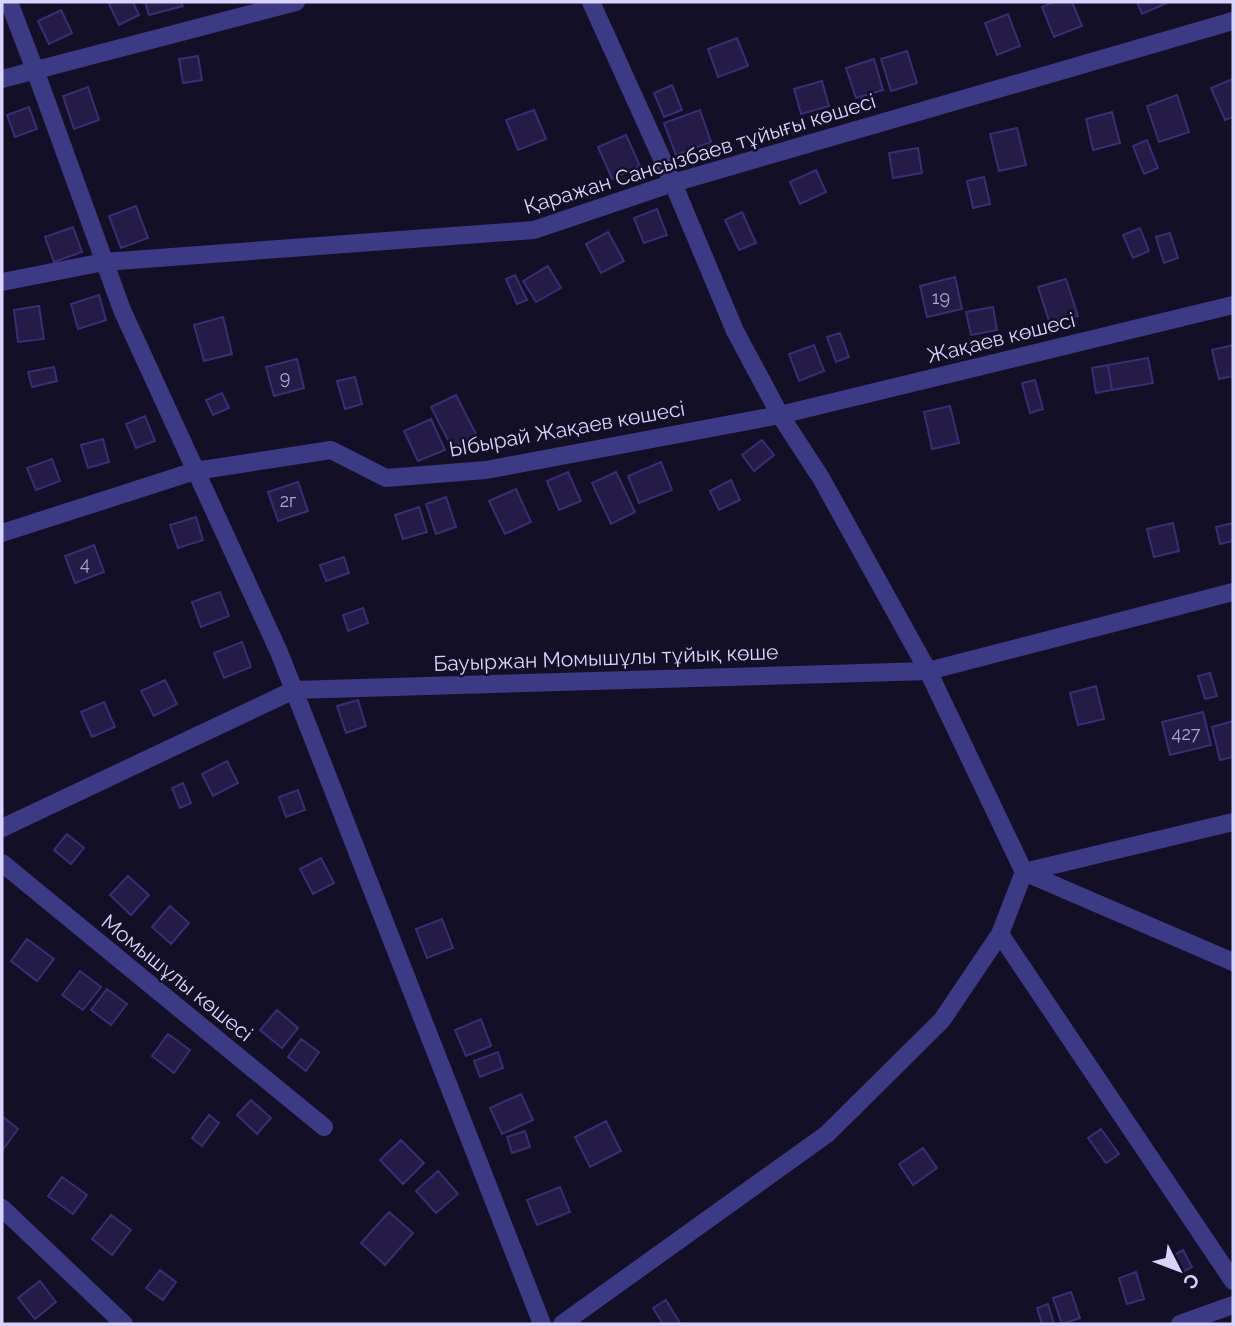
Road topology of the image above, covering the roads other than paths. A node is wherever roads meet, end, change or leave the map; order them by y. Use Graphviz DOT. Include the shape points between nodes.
graph roads {
  1 [pos="9,2"];
  2 [pos="296,2"];
  3 [pos="591,2"];
  4 [pos="1233,21"];
  5 [pos="35,70"];
  6 [pos="2,79"];
  7 [pos="674,183"];
  8 [pos="104,262"];
  9 [pos="2,282"];
  10 [pos="1233,304"];
  11 [pos="779,415"];
  12 [pos="195,471"];
  13 [pos="2,533"];
  14 [pos="1233,592"];
  15 [pos="928,671"];
  16 [pos="294,690"];
  17 [pos="1233,822"];
  18 [pos="2,828"];
  19 [pos="2,863"];
  20 [pos="1024,872"];
  21 [pos="1000,934"];
  22 [pos="1233,962"];
  23 [pos="324,1127"];
  24 [pos="2,1208"];
  25 [pos="1233,1281"];
  26 [pos="1233,1306"];
  27 [pos="124,1324"];
  28 [pos="542,1324"];
  29 [pos="562,1324"];
  30 [pos="1180,1324"];
  1 -- 5 [label="street"];
  2 -- 5 [label="street"];
  3 -- 7 [label="street"];
  4 -- 7 [label="street, Қаражан Сансызбаев тұйығы көшесі"];
  5 -- 6 [label="street"];
  5 -- 8 [label="street"];
  7 -- 8 [label="street, Қаражан Сансызбаев тұйығы көшесі" via="534,230"];
  7 -- 11 [label="street" via="734,331"];
  8 -- 9 [label="street, Қаражан Сансызбаев тұйығы көшесі"];
  8 -- 12 [label="street"];
  10 -- 11 [label="street, Жақаев көшесі"];
  11 -- 12 [label="street, Ыбырай Жақаев көшесі" via="486,470 386,478 331,450"];
  11 -- 15 [label="street" via="821,478"];
  12 -- 13 [label="street, Ыбырай Жақаев көшесі"];
  12 -- 16 [label="street"];
  14 -- 15 [label="street, Бауыржан Момышұлы тұйық көше"];
  15 -- 16 [label="street, Бауыржан Момышұлы тұйық көше"];
  15 -- 20 [label="street"];
  16 -- 18 [label="street, Бауыржан Момышұлы тұйық көше"];
  16 -- 28 [label="street"];
  17 -- 20 [label="street"];
  19 -- 23 [label="street, Момышұлы көшесі"];
  20 -- 21 [label="street"];
  20 -- 22 [label="street"];
  21 -- 25 [label="street"];
  21 -- 29 [label="street" via="942,1020 827,1134"];
  24 -- 27 [label="street"];
  26 -- 30 [label="street"];
}
